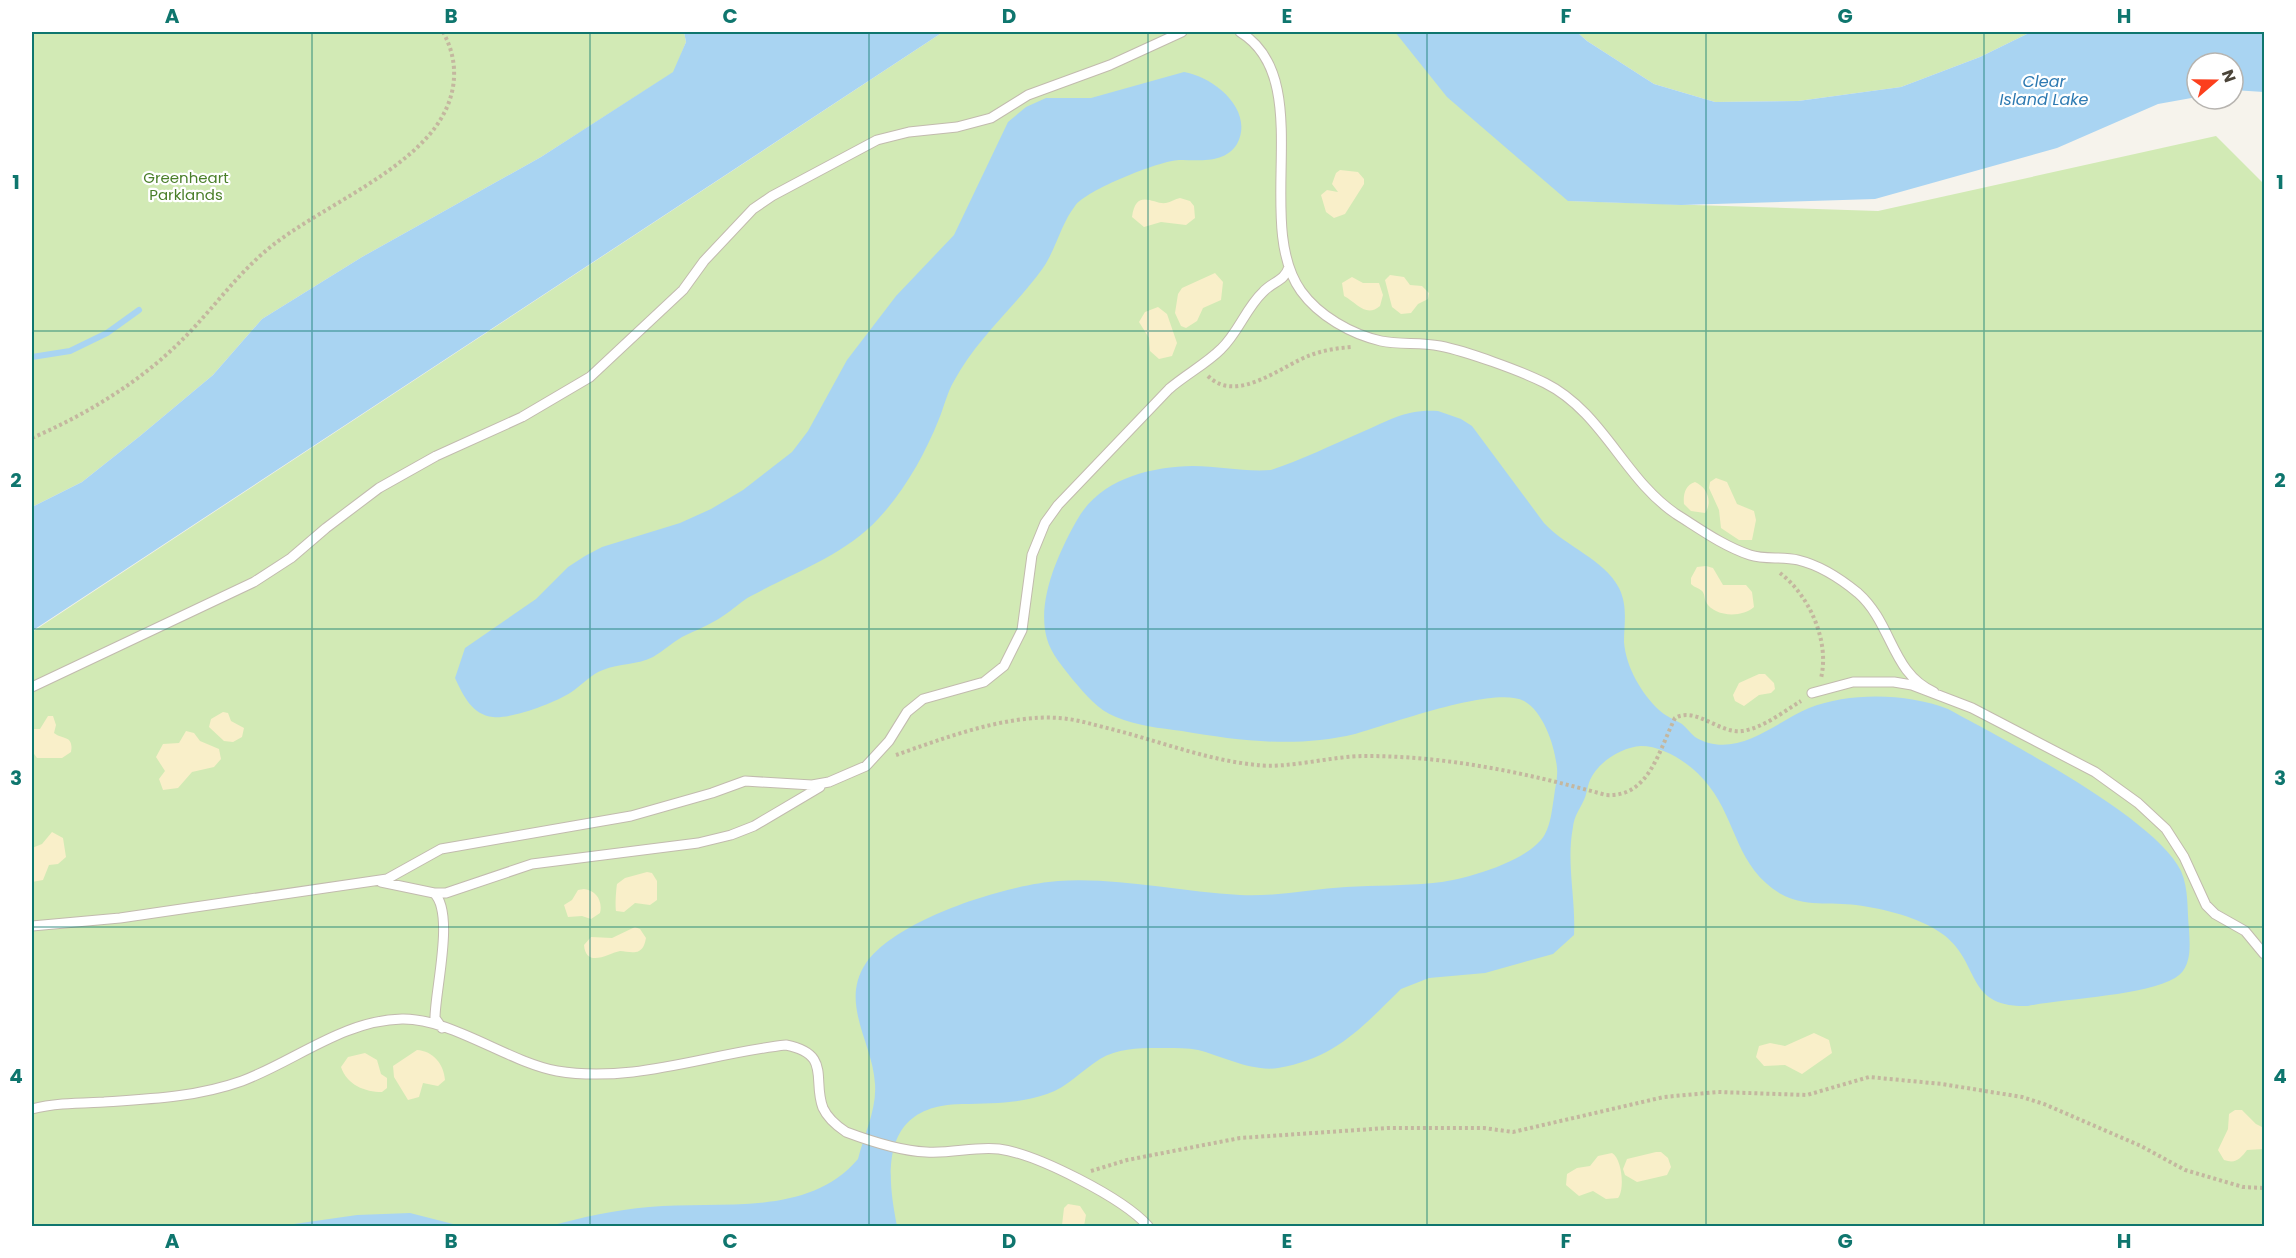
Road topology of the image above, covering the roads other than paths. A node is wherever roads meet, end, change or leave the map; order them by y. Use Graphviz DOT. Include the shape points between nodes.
graph roads {
  1 [pos="1182,32"];
  2 [pos="1240,32"];
  3 [pos="1289,267"];
  4 [pos="32,687"];
  5 [pos="1934,692"];
  6 [pos="1812,693"];
  7 [pos="827,783"];
  8 [pos="375,880"];
  9 [pos="454,891"];
  10 [pos="434,893"];
  11 [pos="442,907"];
  12 [pos="32,926"];
  13 [pos="2265,954"];
  14 [pos="435,1013"];
  15 [pos="420,1022"];
  16 [pos="442,1028"];
  17 [pos="32,1109"];
  18 [pos="1148,1227"];
  1 -- 4 [label="lane" via="1110,65 1028,94 991,118 877,140 772,196 753,209 682,290 590,377 522,417 436,456 379,488 291,558 254,582"];
  2 -- 3 [label="lane" via="1248,36 1269,63 1280,93 1281,235"];
  3 -- 5 [label="lane" via="1300,290 1320,312 1337,323 1381,340 1441,346 1546,384 1607,436 1656,498 1673,512 1736,550 1754,557 1797,559 1849,586 1880,621 1907,674 1917,685"];
  3 -- 7 [label="lane" via="1283,279 1264,290 1253,303 1220,350 1168,389 1045,523 1032,555 1022,630 1004,666 984,682 923,699 907,712 889,741 866,766"];
  5 -- 6 [label="lane" via="1870,680"];
  5 -- 13 [label="lane" via="2055,750 2138,803 2175,840 2206,905 2246,931"];
  7 -- 8 [label="lane" via="745,781 631,816 441,849 411,863 394,877"];
  7 -- 9 [label="lane" via="754,826 731,835 532,864"];
  8 -- 10 [label="lane"];
  8 -- 12 [label="lane" via="120,918"];
  9 -- 10 [label="lane"];
  9 -- 11 [label="lane"];
  10 -- 11 [label="lane"];
  11 -- 14 [label="lane"];
  14 -- 15 [label="lane"];
  14 -- 16 [label="lane"];
  15 -- 16 [label="lane"];
  15 -- 17 [label="lane" via="404,1019 373,1023 213,1090 168,1098"];
  16 -- 18 [label="lane" via="537,1066 592,1074 651,1069 763,1048 796,1047 806,1052 818,1067 822,1106 846,1132 925,1152 1001,1149 1110,1196"];
}
